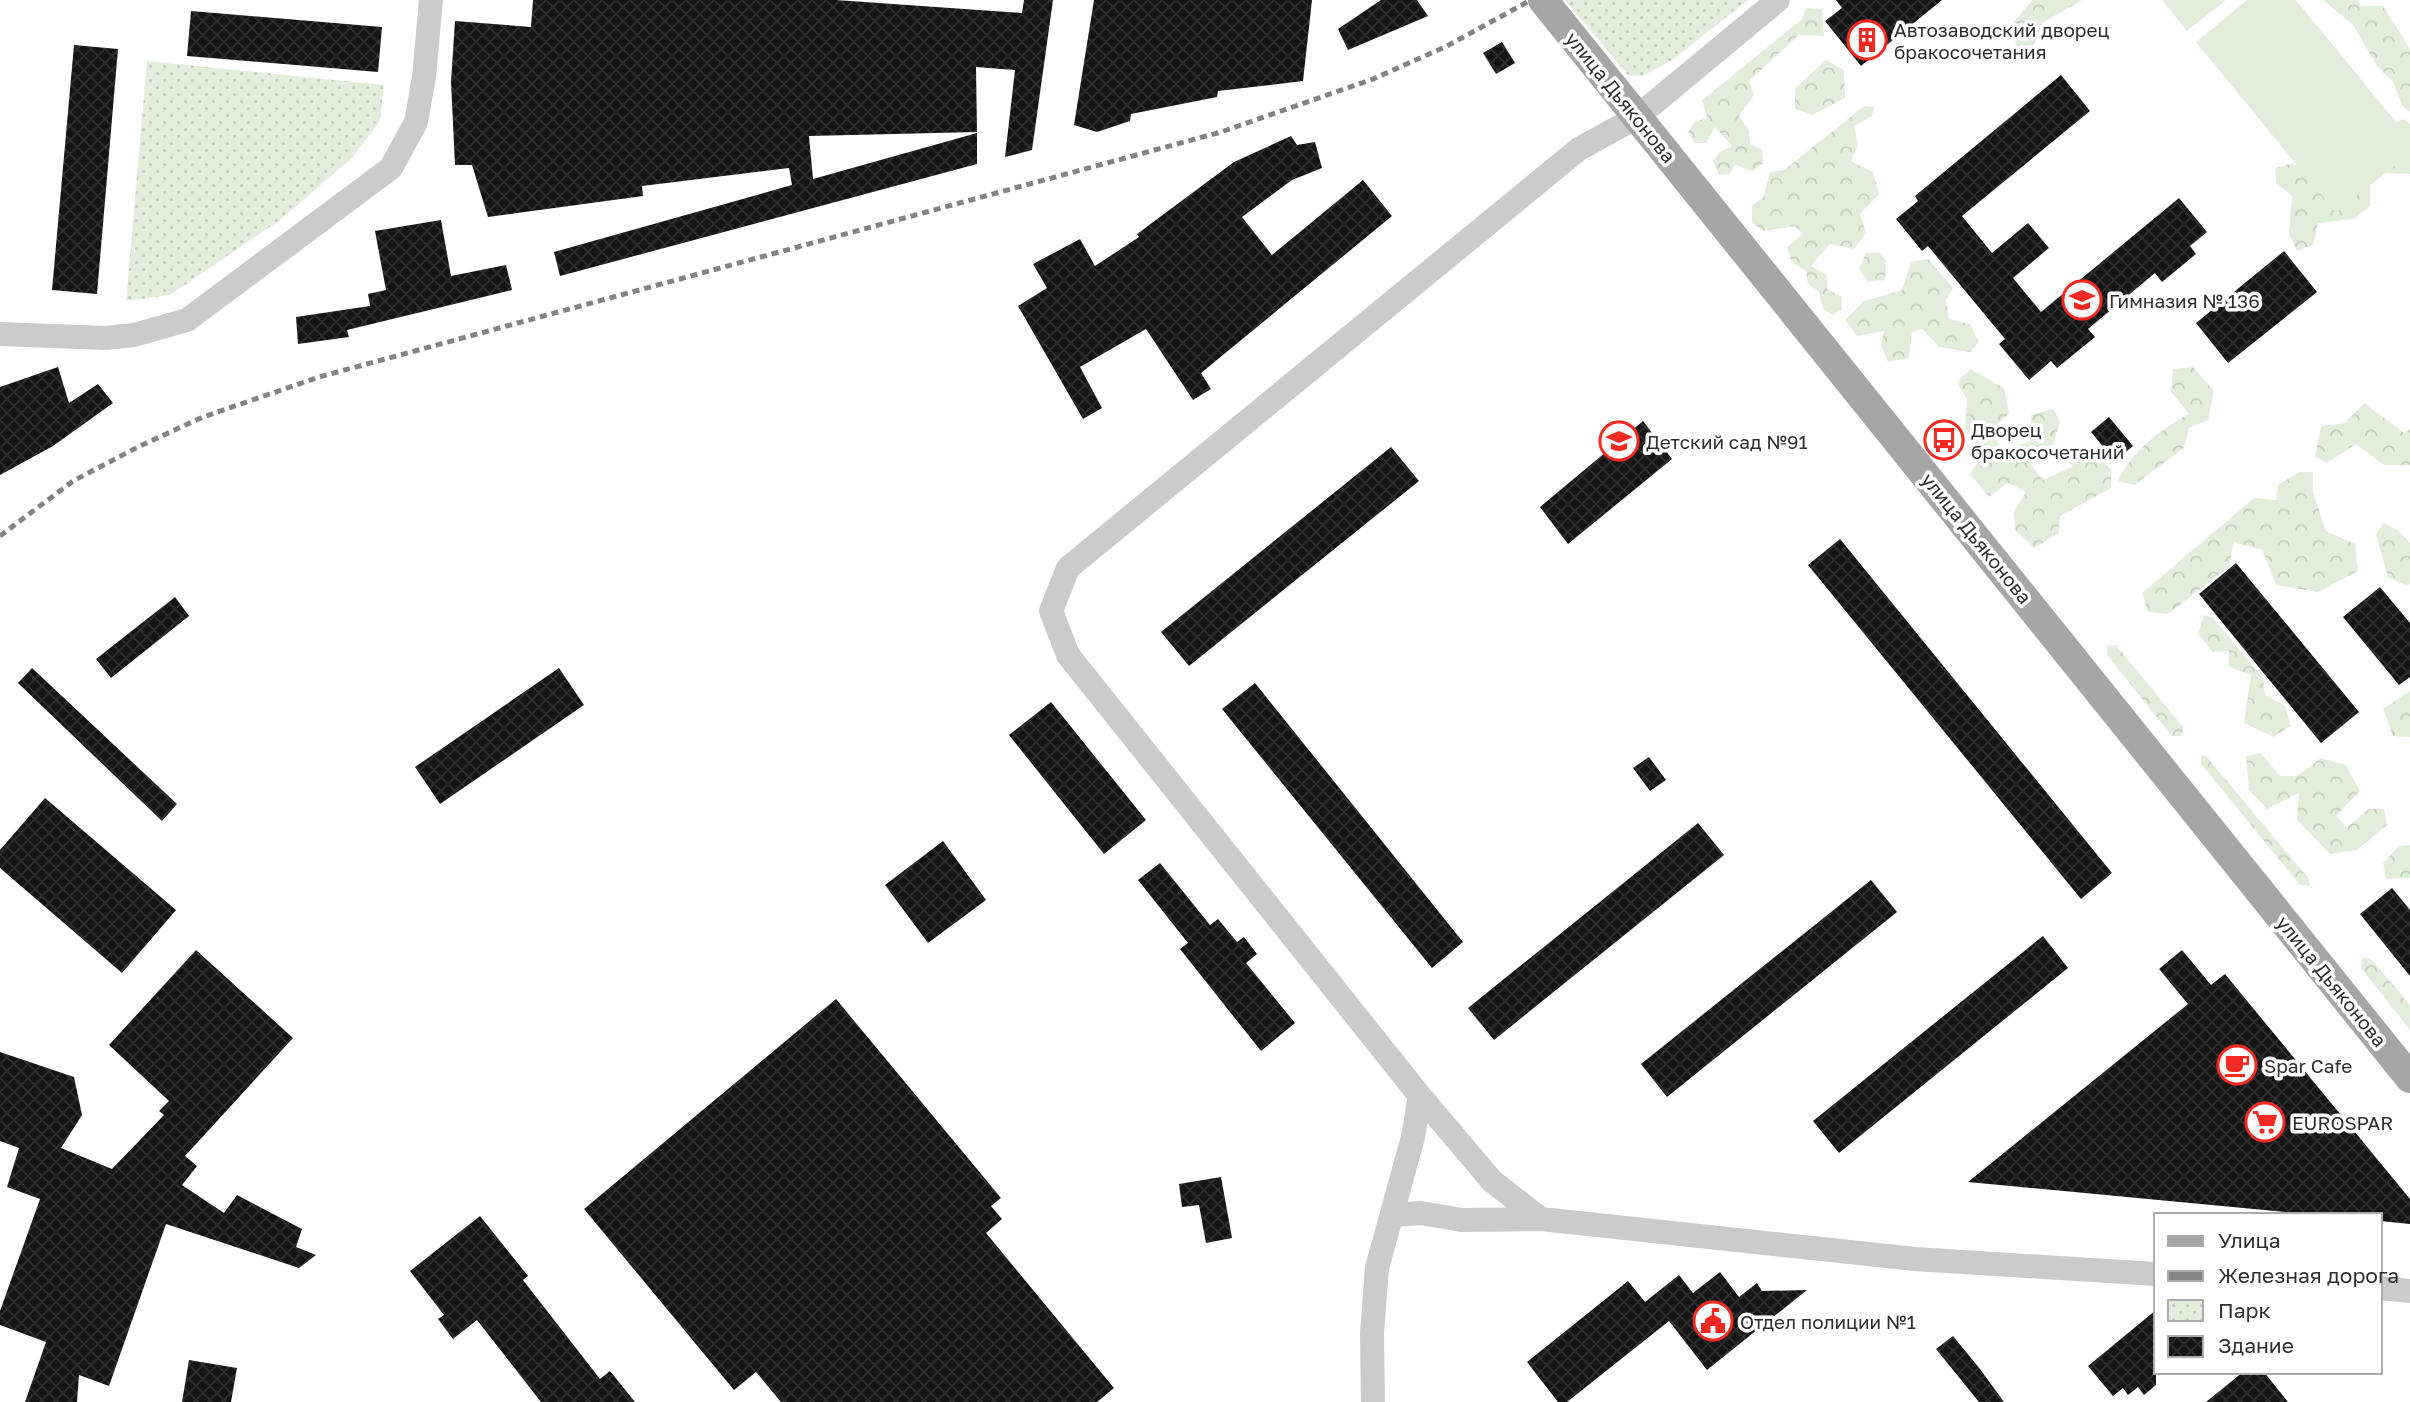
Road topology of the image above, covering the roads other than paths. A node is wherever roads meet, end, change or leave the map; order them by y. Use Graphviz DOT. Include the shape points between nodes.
graph roads {
  1 [pos="431,0"];
  2 [pos="1543,0"];
  3 [pos="1778,0"];
  4 [pos="1637,117"];
  5 [pos="0,334"];
  6 [pos="2410,1078"];
  7 [pos="1420,1096"];
  8 [pos="1459,1142"];
  9 [pos="1482,1169"];
  10 [pos="1403,1171"];
  11 [pos="1426,1214"];
  12 [pos="1392,1215"];
  13 [pos="1541,1219"];
  14 [pos="1468,1220"];
  15 [pos="2154,1275"];
  16 [pos="2382,1289"];
  17 [pos="2410,1291"];
  18 [pos="1373,1402"];
  1 -- 5 [label="street" via="416,122 391,168 187,320 116,337"];
  2 -- 4 [label="main road, улица Дьяконова"];
  3 -- 4 [label="street"];
  4 -- 6 [label="main road, улица Дьяконова"];
  4 -- 7 [label="street" via="1578,149 1068,568 1051,611 1068,655"];
  7 -- 8 [label="street"];
  7 -- 10 [label="street"];
  8 -- 9 [label="street"];
  8 -- 10 [label="street" via="1434,1138 1420,1144"];
  9 -- 13 [label="street"];
  9 -- 14 [label="street" via="1485,1190 1479,1210"];
  10 -- 11 [label="street" via="1405,1205"];
  10 -- 12 [label="street"];
  11 -- 12 [label="street"];
  11 -- 14 [label="street"];
  12 -- 18 [label="street" via="1377,1268"];
  13 -- 14 [label="street"];
  13 -- 15 [label="street" via="1915,1259"];
  16 -- 17 [label="street"];
}
